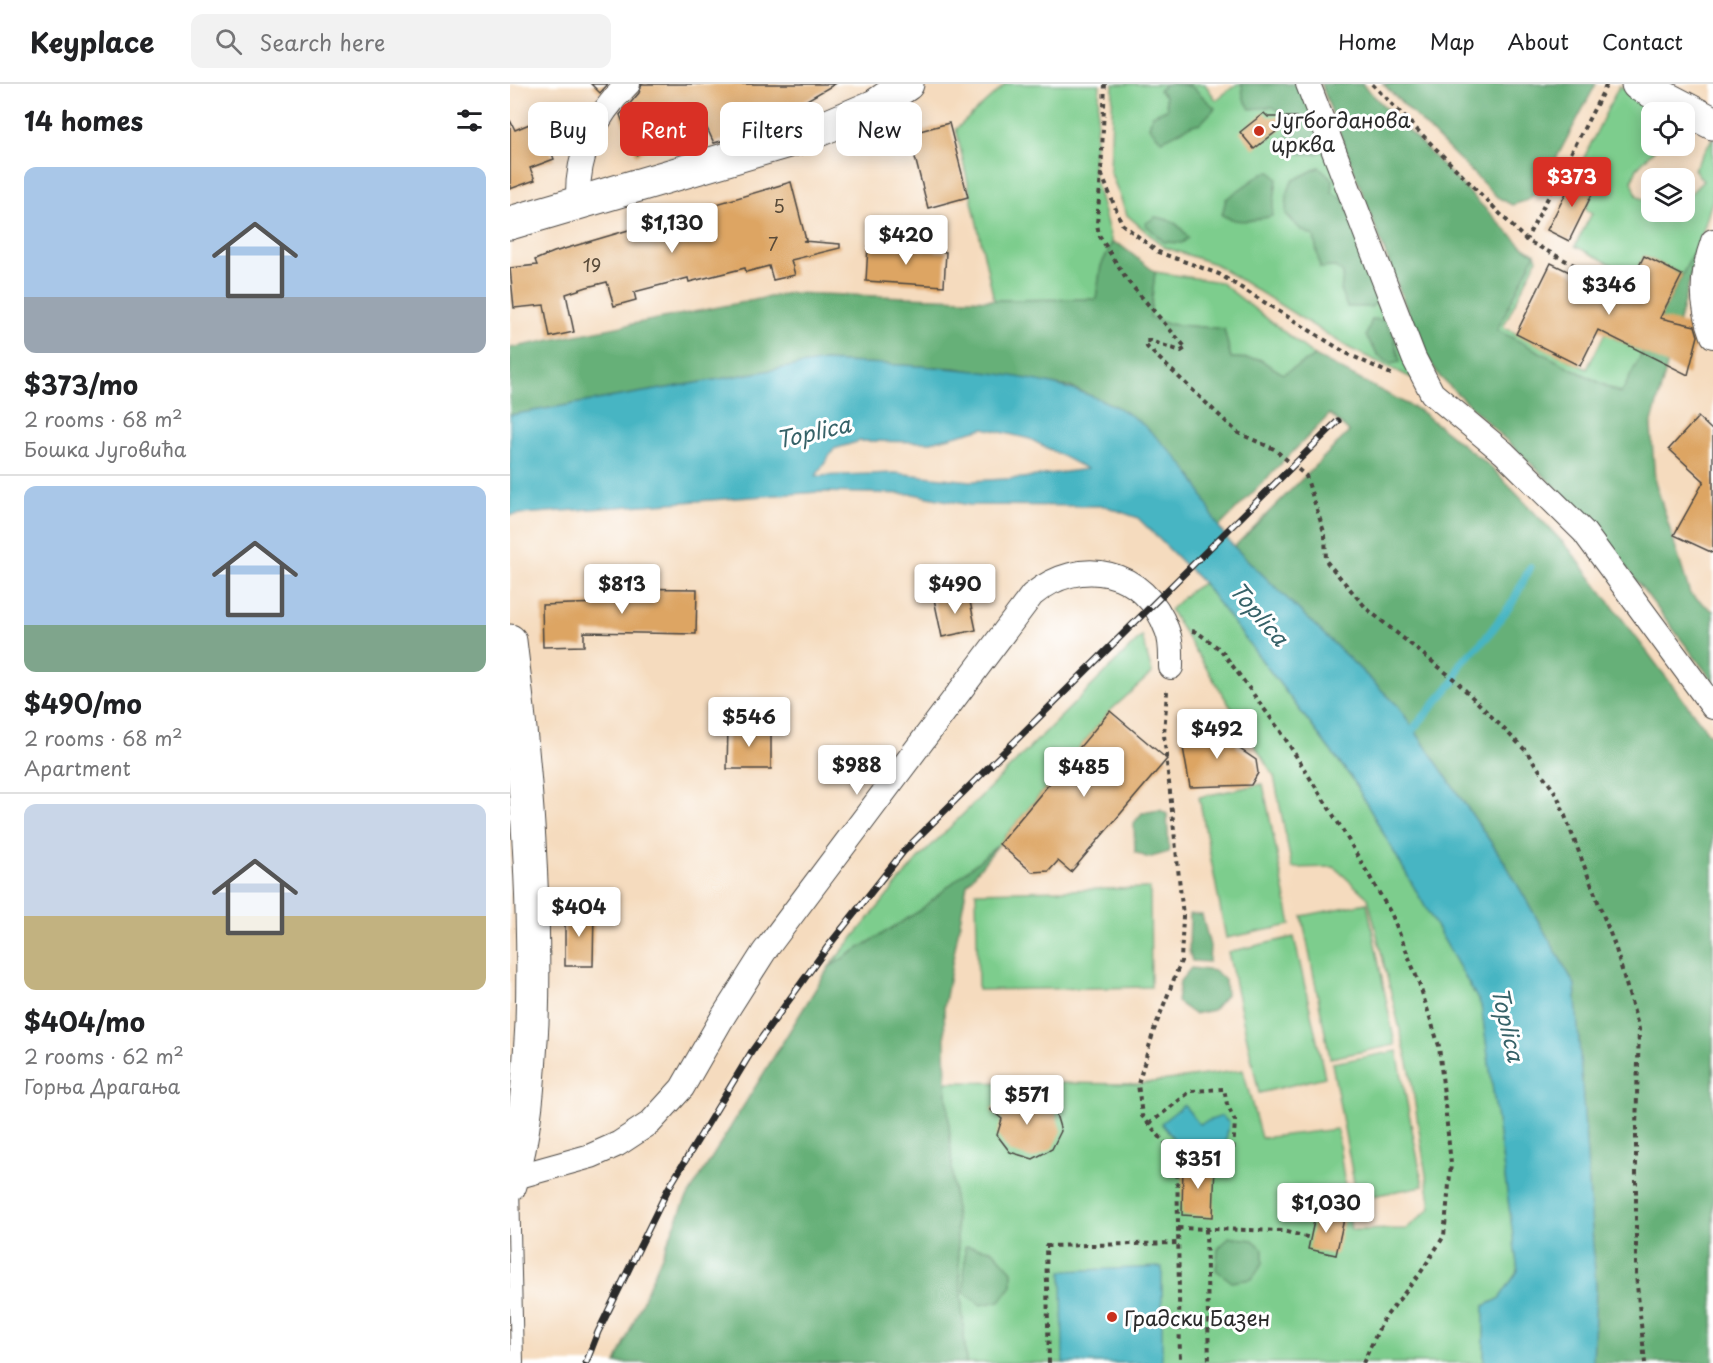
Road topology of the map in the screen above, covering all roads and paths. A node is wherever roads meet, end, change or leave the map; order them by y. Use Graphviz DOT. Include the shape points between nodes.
graph roads {
  1 [pos="628,84"];
  2 [pos="907,84"];
  3 [pos="1104,84"];
  4 [pos="1308,84"];
  5 [pos="1372,84"];
  6 [pos="1607,84"];
  7 [pos="1638,84"];
  8 [pos="1713,123"];
  9 [pos="1101,173"];
  10 [pos="578,204"];
  11 [pos="510,224"];
  12 [pos="1526,240"];
  13 [pos="1713,241"];
  14 [pos="1599,278"];
  15 [pos="1713,336"];
  16 [pos="1432,393"];
  17 [pos="1168,631"];
  18 [pos="510,641"];
  19 [pos="1172,667"];
  20 [pos="1713,707"];
  21 [pos="1149,1124"];
  22 [pos="1177,1157"];
  23 [pos="511,1182"];
  24 [pos="1178,1228"];
  25 [pos="1206,1229"];
  26 [pos="1311,1238"];
  27 [pos="1179,1243"];
  28 [pos="518,1363"];
  29 [pos="1049,1363"];
  30 [pos="1180,1363"];
  31 [pos="1209,1363"];
  32 [pos="1363,1363"];
  33 [pos="1645,1363"];
  1 -- 10 [label="street" via="613,98 588,138 577,180"];
  2 -- 10 [label="street" via="875,106 801,137"];
  3 -- 9 [label="path"];
  4 -- 16 [label="street" via="1414,358"];
  5 -- 12 [label="path"];
  6 -- 12 [label="path"];
  7 -- 8 [label="street"];
  9 -- 16 [label="path" via="1122,224 1158,252 1219,274 1346,353"];
  9 -- 33 [label="path" via="1099,235 1126,279 1186,348 1181,351 1150,341 1146,342 1147,347 1238,433 1274,449 1306,476 1325,535 1326,561 1368,609 1455,680 1526,751 1557,795 1615,946 1639,1029 1636,1275"];
  10 -- 11 [label="street"];
  12 -- 14 [label="path"];
  13 -- 15 [label="street" via="1702,292"];
  16 -- 20 [label="street" via="1504,453 1584,532"];
  17 -- 19 [label="street"];
  17 -- 23 [label="street" via="1162,617 1141,592 1113,575 1078,572 1061,576 1039,590 764,952 682,1088 650,1123 618,1144"];
  17 -- 32 [label="path" via="1197,632 1221,650 1281,732 1392,915 1439,1046 1451,1164 1444,1236 1383,1320"];
  18 -- 23 [label="street" via="523,740 533,974 530,1069"];
  19 -- 21 [label="path" via="1164,735 1183,916 1181,961 1138,1084 1142,1116"];
  21 -- 22 [label="path"];
  21 -- 22 [label="path" via="1191,1091 1224,1089 1235,1121 1233,1152"];
  22 -- 24 [label="path"];
  23 -- 28 [label="lane"];
  24 -- 25 [label="path"];
  24 -- 27 [label="path"];
  25 -- 26 [label="path" via="1283,1230"];
  25 -- 31 [label="path"];
  27 -- 29 [label="path" via="1046,1246"];
  27 -- 30 [label="path"];
}
